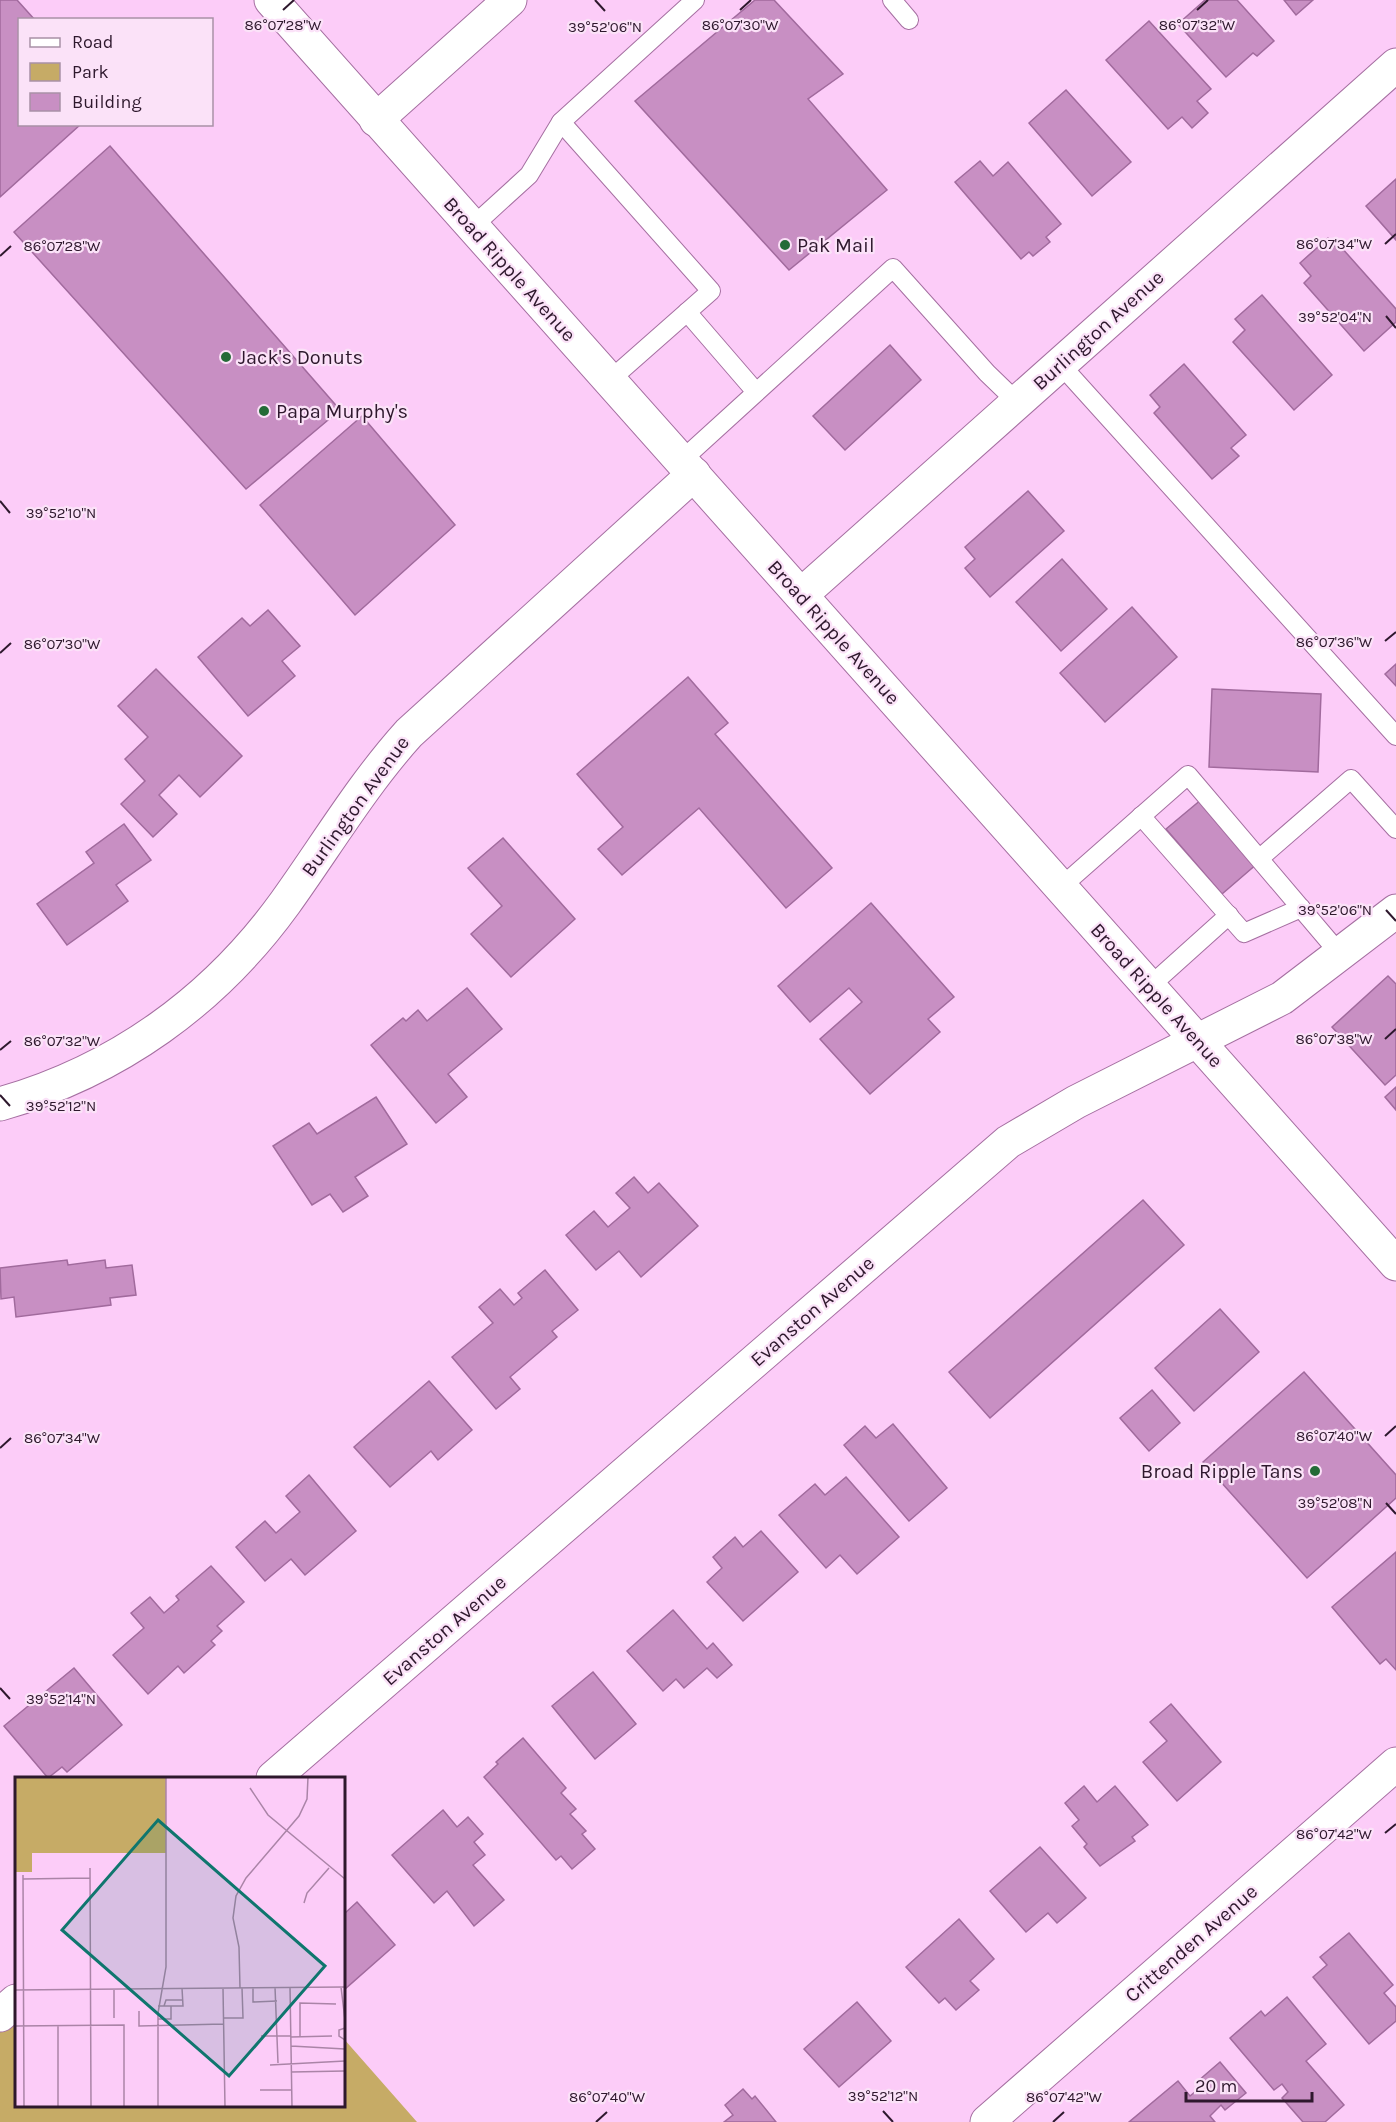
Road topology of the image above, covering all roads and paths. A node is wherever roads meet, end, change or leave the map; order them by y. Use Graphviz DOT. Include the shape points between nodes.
graph roads {
  1 [pos="271,0"];
  2 [pos="510,0"];
  3 [pos="695,0"];
  4 [pos="892,0"];
  5 [pos="909,20"];
  6 [pos="1396,65"];
  7 [pos="376,120"];
  8 [pos="561,122"];
  9 [pos="472,228"];
  10 [pos="687,312"];
  11 [pos="1060,364"];
  12 [pos="610,380"];
  13 [pos="756,392"];
  14 [pos="1017,402"];
  15 [pos="688,467"];
  16 [pos="801,595"];
  17 [pos="1396,736"];
  18 [pos="1141,816"];
  19 [pos="1396,829"];
  20 [pos="1260,858"];
  21 [pos="1061,887"];
  22 [pos="1301,908"];
  23 [pos="1396,911"];
  24 [pos="1229,915"];
  25 [pos="1340,953"];
  26 [pos="1150,986"];
  27 [pos="1198,1041"];
  28 [pos="0,1104"];
  29 [pos="1396,1264"];
  30 [pos="1396,1764"];
  31 [pos="275,1777"];
  32 [pos="15,2002"];
  33 [pos="0,2015"];
  34 [pos="987,2122"];
  1 -- 7 [label="street, Broad Ripple Avenue"];
  2 -- 7 [label="street"];
  3 -- 8 [label="lane"];
  4 -- 5 [label="lane"];
  6 -- 11 [label="street, Burlington Avenue"];
  7 -- 9 [label="street, Broad Ripple Avenue"];
  8 -- 9 [label="lane" via="529,175"];
  8 -- 10 [label="lane" via="711,291"];
  9 -- 12 [label="street, Broad Ripple Avenue"];
  10 -- 12 [label="lane"];
  10 -- 13 [label="lane"];
  11 -- 14 [label="street, Burlington Avenue"];
  11 -- 17 [label="lane"];
  12 -- 15 [label="street, Broad Ripple Avenue"];
  13 -- 14 [label="lane" via="893,268"];
  13 -- 15 [label="lane"];
  14 -- 16 [label="street, Burlington Avenue"];
  15 -- 16 [label="street, Broad Ripple Avenue"];
  15 -- 28 [label="street, Burlington Avenue" via="409,733 376,772 261,934 206,992 160,1029 111,1059 58,1085"];
  16 -- 21 [label="street, Broad Ripple Avenue"];
  18 -- 20 [label="lane" via="1188,775"];
  18 -- 21 [label="lane"];
  18 -- 24 [label="lane"];
  19 -- 20 [label="lane" via="1352,779"];
  20 -- 22 [label="lane"];
  21 -- 26 [label="street, Broad Ripple Avenue"];
  22 -- 24 [label="lane" via="1244,933"];
  22 -- 25 [label="lane"];
  23 -- 25 [label="street, Evanston Avenue"];
  24 -- 26 [label="lane"];
  25 -- 27 [label="street, Evanston Avenue" via="1282,998"];
  26 -- 27 [label="street, Broad Ripple Avenue"];
  27 -- 29 [label="street, Broad Ripple Avenue"];
  27 -- 31 [label="street, Evanston Avenue" via="1076,1102 1008,1142"];
  30 -- 34 [label="street, Crittenden Avenue"];
  32 -- 33 [label="street"];
}
